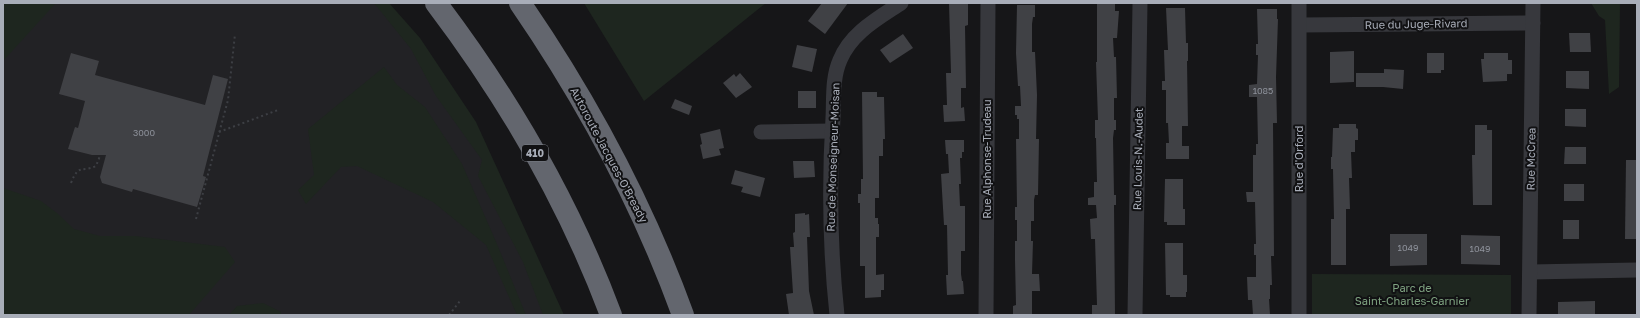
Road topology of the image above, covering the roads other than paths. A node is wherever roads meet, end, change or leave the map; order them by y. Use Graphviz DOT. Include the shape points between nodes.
graph roads {
  1 [pos="436,3"];
  2 [pos="520,3"];
  3 [pos="900,3"];
  4 [pos="988,3"];
  5 [pos="1140,3"];
  6 [pos="1300,3"];
  7 [pos="1534,3"];
  8 [pos="1533,23"];
  9 [pos="1300,26"];
  10 [pos="832,131"];
  11 [pos="761,132"];
  12 [pos="1637,270"];
  13 [pos="1530,272"];
  14 [pos="611,315"];
  15 [pos="683,315"];
  16 [pos="838,315"];
  17 [pos="986,315"];
  18 [pos="1135,315"];
  19 [pos="1299,315"];
  20 [pos="1529,315"];
  1 -- 14 [label="highway, 410" via="487,75 540,162 582,244"];
  2 -- 15 [label="highway, Autoroute Jacques-O'Bready" via="569,80 620,171 655,244"];
  3 -- 10 [label="street, Rue de Monseigneur-Moisan" via="853,38 840,60 835,83"];
  4 -- 17 [label="street, Rue Alphonse-Trudeau"];
  5 -- 18 [label="street, Rue Louis-N.-Audet"];
  6 -- 9 [label="street, Rue d'Orford"];
  7 -- 8 [label="street, Rue McCrea"];
  8 -- 9 [label="street, Rue du Juge-Rivard"];
  8 -- 13 [label="street, Rue McCrea"];
  9 -- 19 [label="street, Rue d'Orford"];
  10 -- 11 [label="street"];
  10 -- 16 [label="street, Rue de Monseigneur-Moisan" via="832,247"];
  12 -- 13 [label="street"];
  13 -- 20 [label="street, Rue McCrea"];
}
